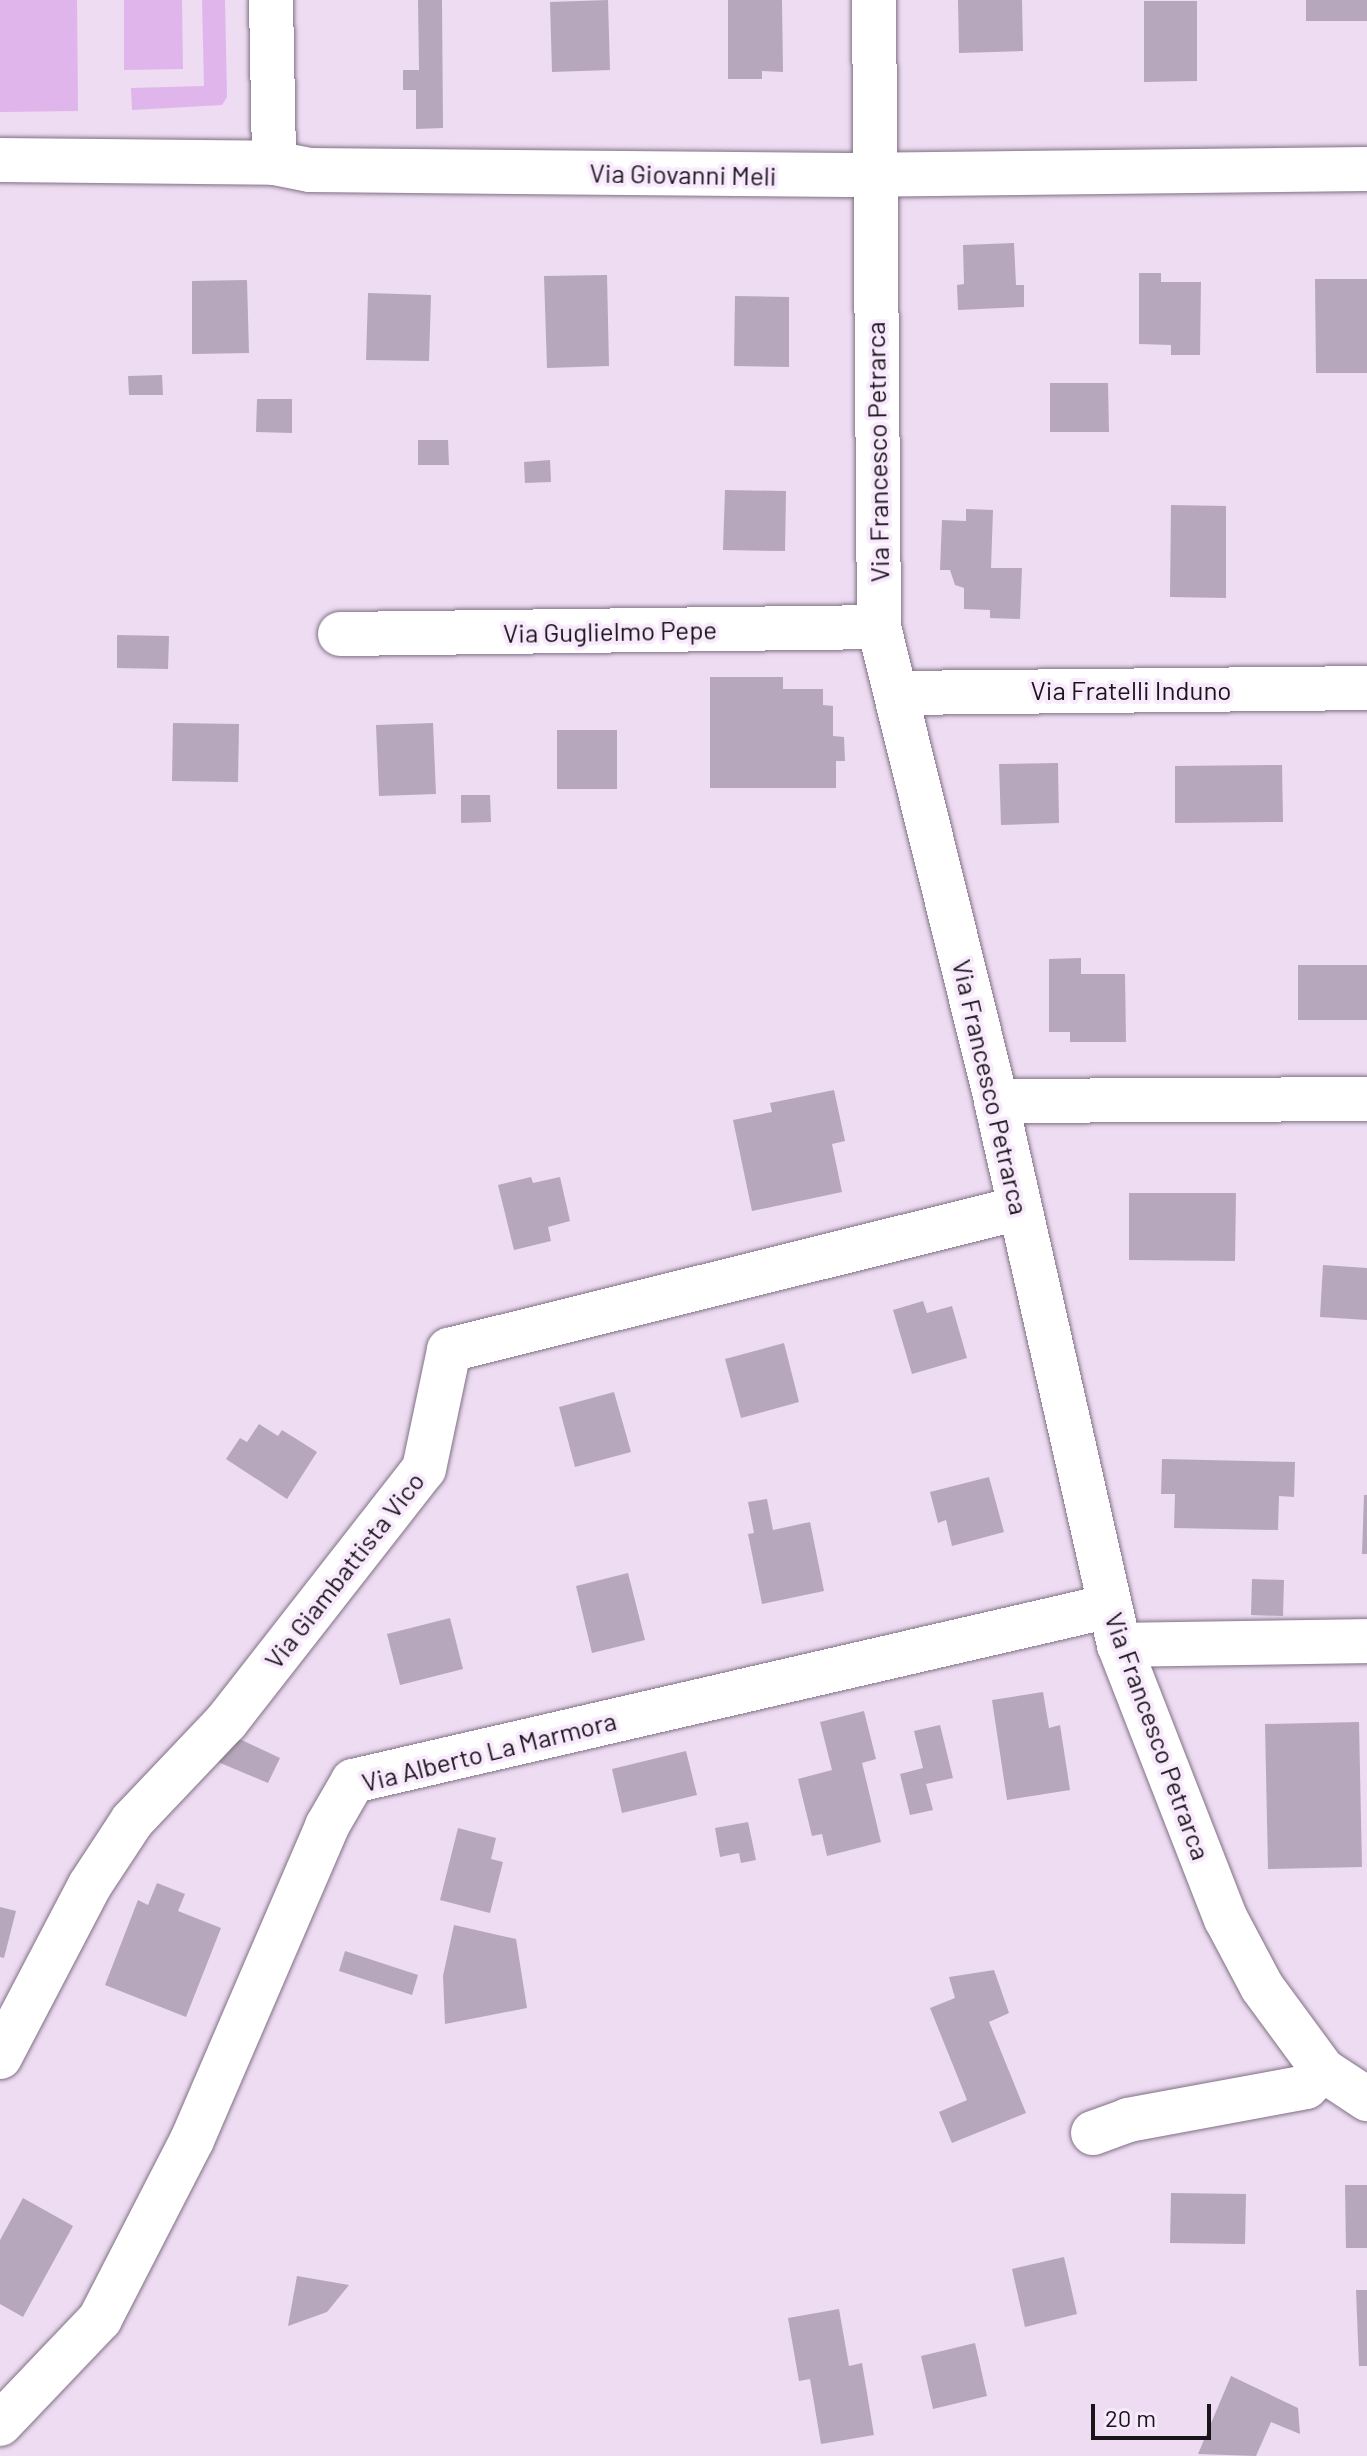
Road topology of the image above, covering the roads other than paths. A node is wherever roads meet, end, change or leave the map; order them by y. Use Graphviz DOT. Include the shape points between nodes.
graph roads {
  1 [pos="271,0"];
  2 [pos="874,0"];
  3 [pos="0,160"];
  4 [pos="274,163"];
  5 [pos="1367,169"];
  6 [pos="874,175"];
  7 [pos="879,627"];
  8 [pos="340,634"];
  9 [pos="1367,688"];
  10 [pos="896,693"];
  11 [pos="1367,1099"];
  12 [pos="996,1101"];
  13 [pos="1020,1208"];
  14 [pos="1114,1625"];
  15 [pos="1367,1641"];
  16 [pos="0,2057"];
  17 [pos="1323,2070"];
  18 [pos="1367,2099"];
  19 [pos="1093,2133"];
  20 [pos="0,2424"];
  1 -- 4 [label="street"];
  2 -- 6 [label="street, Via Francesco Petrarca"];
  3 -- 4 [label="street, Via Giovanni Meli"];
  4 -- 6 [label="street, Via Giovanni Meli" via="310,170"];
  5 -- 6 [label="street, Via Giovanni Meli"];
  6 -- 7 [label="street, Via Francesco Petrarca"];
  7 -- 8 [label="street, Via Guglielmo Pepe"];
  7 -- 10 [label="street, Via Francesco Petrarca"];
  9 -- 10 [label="street, Via Fratelli Induno"];
  10 -- 12 [label="street, Via Francesco Petrarca"];
  11 -- 12 [label="street"];
  12 -- 13 [label="street, Via Francesco Petrarca"];
  13 -- 14 [label="street, Via Francesco Petrarca"];
  13 -- 16 [label="street, Via Giambattista Vico" via="449,1350 424,1469 226,1722 132,1821 90,1885"];
  14 -- 15 [label="street"];
  14 -- 17 [label="street, Via Francesco Petrarca" via="1226,1919 1262,1987"];
  14 -- 20 [label="street, Via Alberto La Marmora" via="353,1781 327,1826 192,2140 100,2319"];
  17 -- 18 [label="street, Via Francesco Petrarca"];
  17 -- 19 [label="street" via="1306,2087 1128,2120"];
}
